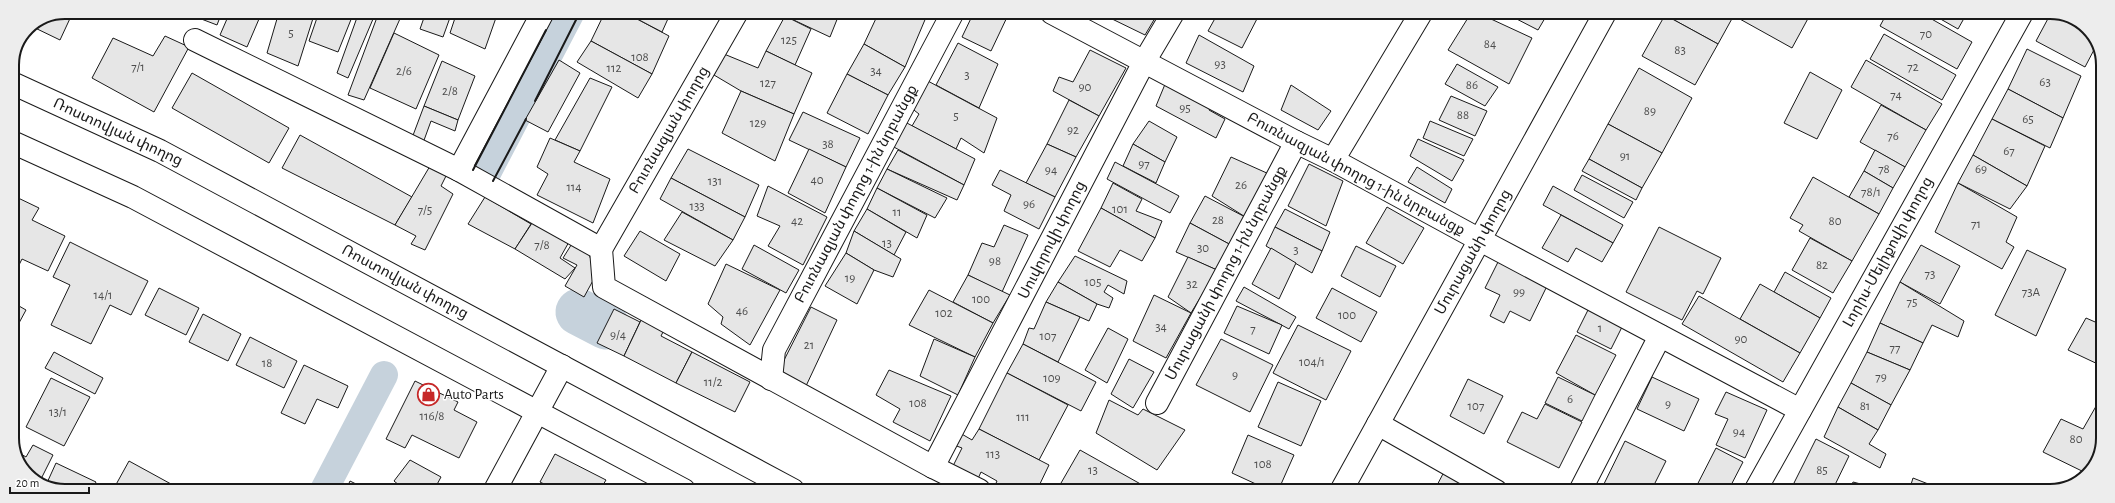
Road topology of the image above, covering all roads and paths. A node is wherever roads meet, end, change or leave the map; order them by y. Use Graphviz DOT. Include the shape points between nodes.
graph roads {
  1 [pos="539,19"];
  2 [pos="733,19"];
  3 [pos="948,19"];
  4 [pos="1065,19"];
  5 [pos="1169,19"];
  6 [pos="1418,19"];
  7 [pos="1602,19"];
  8 [pos="2019,19"];
  9 [pos="195,40"];
  10 [pos="1144,62"];
  11 [pos="19,86"];
  12 [pos="1296,142"];
  13 [pos="19,145"];
  14 [pos="1333,160"];
  15 [pos="459,170"];
  16 [pos="1480,240"];
  17 [pos="602,249"];
  18 [pos="1660,336"];
  19 [pos="562,366"];
  20 [pos="771,379"];
  21 [pos="1157,403"];
  22 [pos="1800,410"];
  23 [pos="538,411"];
  24 [pos="1378,424"];
  25 [pos="933,467"];
  26 [pos="498,484"];
  27 [pos="673,484"];
  28 [pos="782,484"];
  29 [pos="967,484"];
  30 [pos="1345,484"];
  31 [pos="1484,484"];
  32 [pos="1584,484"];
  33 [pos="1759,484"];
  1 -- 15 [label="street"];
  2 -- 17 [label="street, Բուռնազյան փողոց"];
  3 -- 20 [label="street, Բուռնազյան փողոց 1-ին նրբանցք" via="774,350"];
  4 -- 10 [label="street, Բուռնազյան փողոց 1-ին նրբանցք"];
  5 -- 10 [label="street, Սուվորովի փողոց"];
  6 -- 14 [label="street"];
  7 -- 16 [label="street, Մուրացանի փողոց"];
  8 -- 22 [label="street, Լորիս-Մելիքովի փողոց"];
  9 -- 15 [label="street"];
  10 -- 12 [label="street, Բուռնազյան փողոց 1-ին նրբանցք"];
  10 -- 25 [label="street, Սուվորովի փողոց"];
  11 -- 19 [label="street, Ռոստովյան փողոց" via="160,151"];
  12 -- 14 [label="street, Բուռնազյան փողոց 1-ին նրբանցք"];
  12 -- 21 [label="street, Մուրացանի փողոց 1-ին նրբանցք"];
  13 -- 23 [label="street" via="133,197"];
  14 -- 16 [label="street, Բուռնազյան փողոց 1-ին նրբանցք"];
  15 -- 17 [label="street"];
  16 -- 18 [label="street, Բուռնազյան փողոց 1-ին նրբանցք"];
  16 -- 24 [label="street, Մուրացանի փողոց"];
  17 -- 20 [label="street" via="604,287"];
  18 -- 22 [label="street, Բուռնազյան փողոց 1-ին նրբանցք"];
  18 -- 32 [label="street"];
  19 -- 23 [label="street"];
  19 -- 28 [label="street, Ռոստովյան փողոց"];
  20 -- 25 [label="street"];
  22 -- 33 [label="street, Լորիս-Մելիքովի փողոց"];
  23 -- 26 [label="street"];
  23 -- 27 [label="street"];
  24 -- 30 [label="street, Մուրացանի փողոց"];
  24 -- 31 [label="street"];
  25 -- 29 [label="street"];
}
